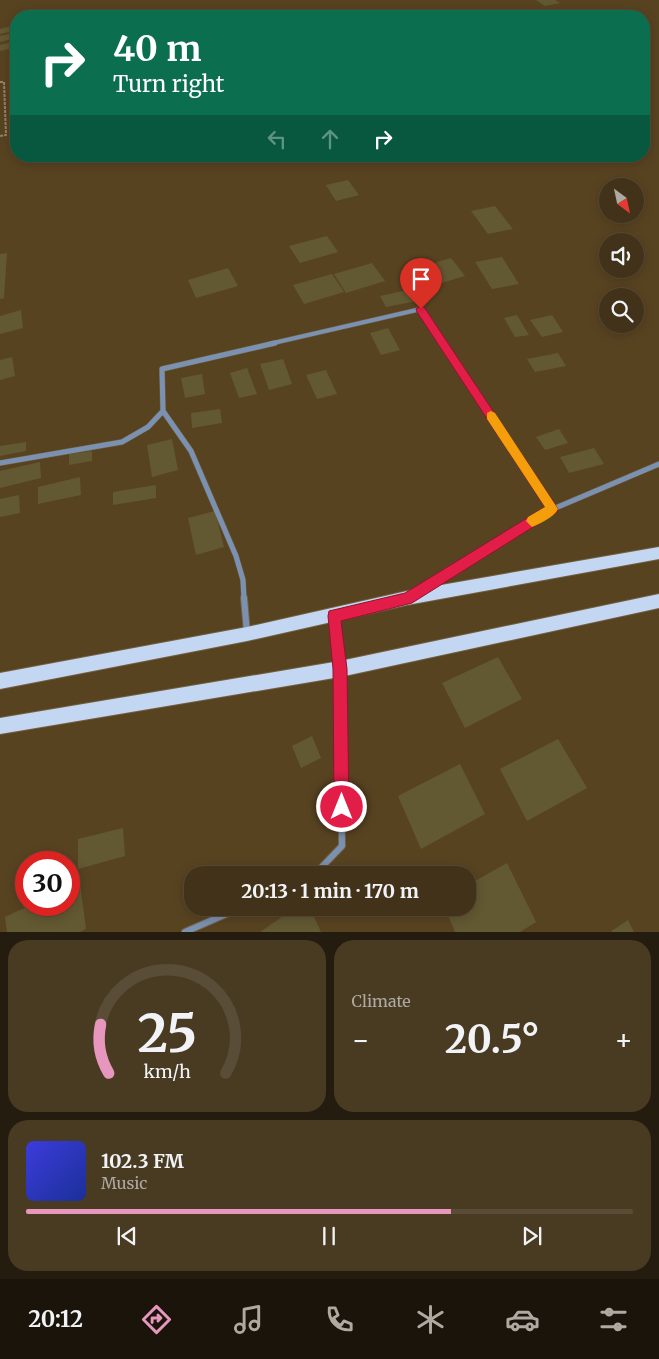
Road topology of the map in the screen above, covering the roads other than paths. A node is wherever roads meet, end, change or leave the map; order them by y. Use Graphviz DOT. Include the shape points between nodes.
graph roads {
  1 [pos="163,411"];
  2 [pos="0,463"];
  3 [pos="659,464"];
  4 [pos="552,509"];
  5 [pos="659,554"];
  6 [pos="407,598"];
  7 [pos="659,601"];
  8 [pos="334,616"];
  9 [pos="247,634"];
  10 [pos="340,669"];
  11 [pos="0,681"];
  12 [pos="0,726"];
  13 [pos="323,866"];
  14 [pos="222,916"];
  15 [pos="185,932"];
  1 -- 2 [label="street" via="148,426 122,442"];
  1 -- 4 [label="street" via="162,370 421,309"];
  1 -- 9 [label="street" via="191,451 236,556 243,580"];
  3 -- 4 [label="street"];
  4 -- 6 [label="street"];
  5 -- 6 [label="main road"];
  6 -- 8 [label="main road"];
  7 -- 10 [label="main road"];
  8 -- 9 [label="main road"];
  8 -- 10 [label="street"];
  9 -- 11 [label="main road"];
  10 -- 12 [label="main road"];
  10 -- 13 [label="street" via="342,846"];
  14 -- 15 [label="street"];
}
